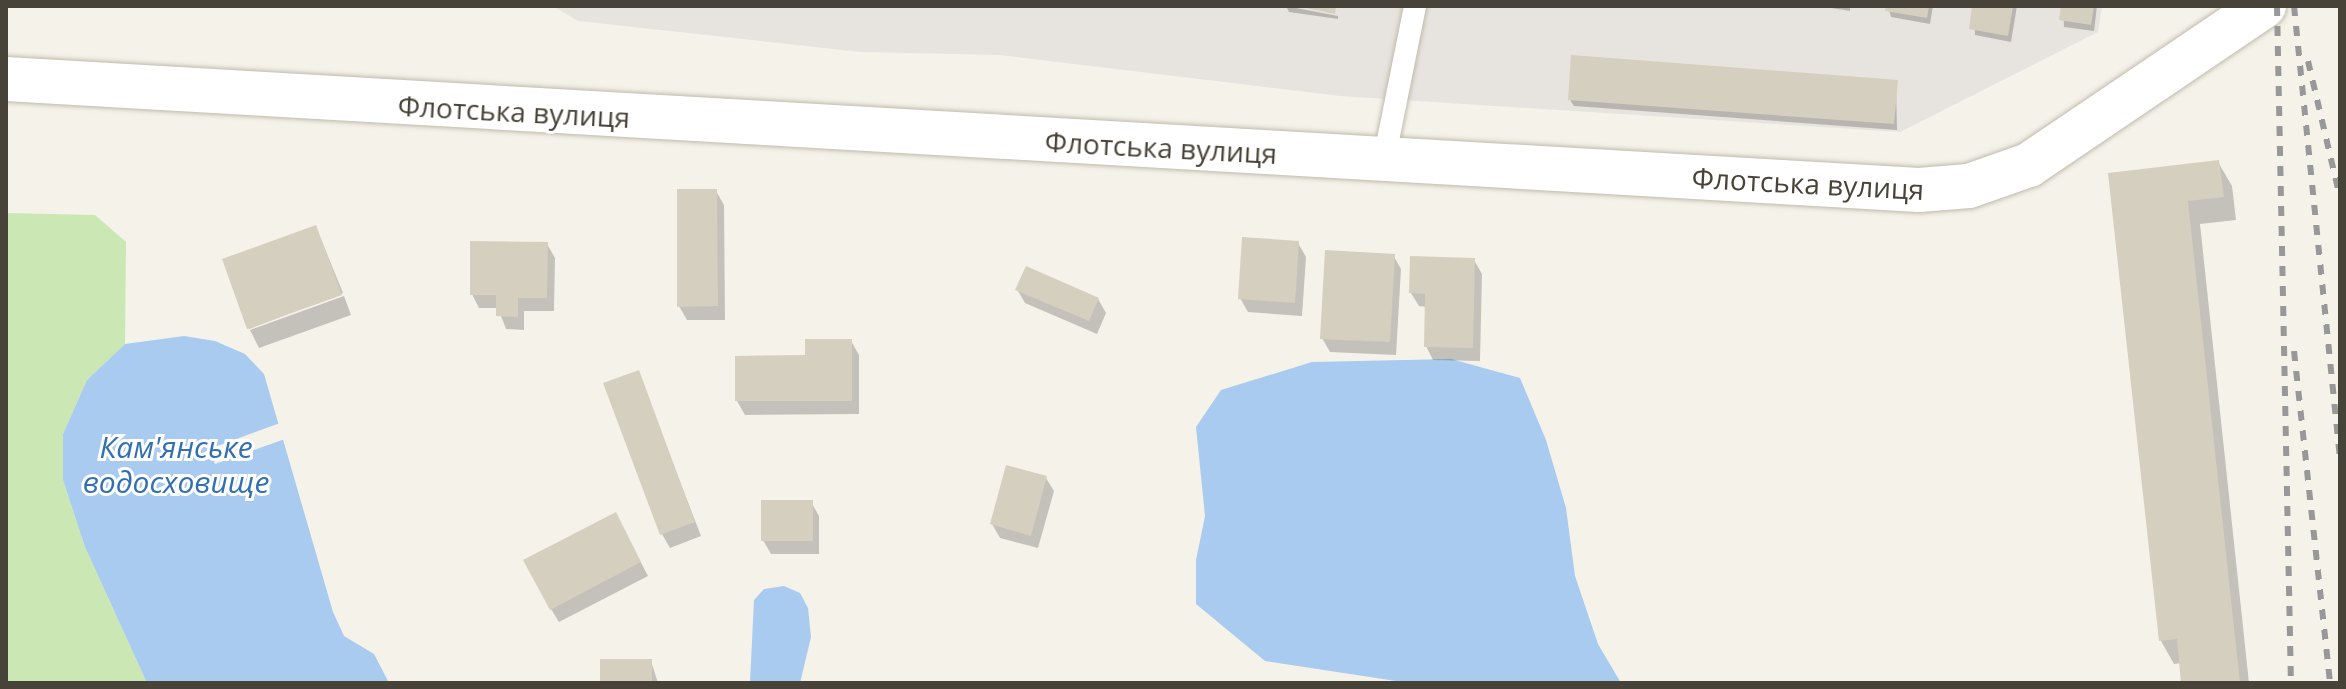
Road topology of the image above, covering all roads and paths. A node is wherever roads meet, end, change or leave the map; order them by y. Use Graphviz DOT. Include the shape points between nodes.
graph roads {
  1 [pos="1415,6"];
  2 [pos="2264,6"];
  3 [pos="6,79"];
  4 [pos="1384,160"];
  1 -- 4 [label="lane"];
  2 -- 4 [label="street, Флотська вулиця" via="2088,130 2029,165 1969,186 1919,190"];
  3 -- 4 [label="street, Флотська вулиця"];
}
